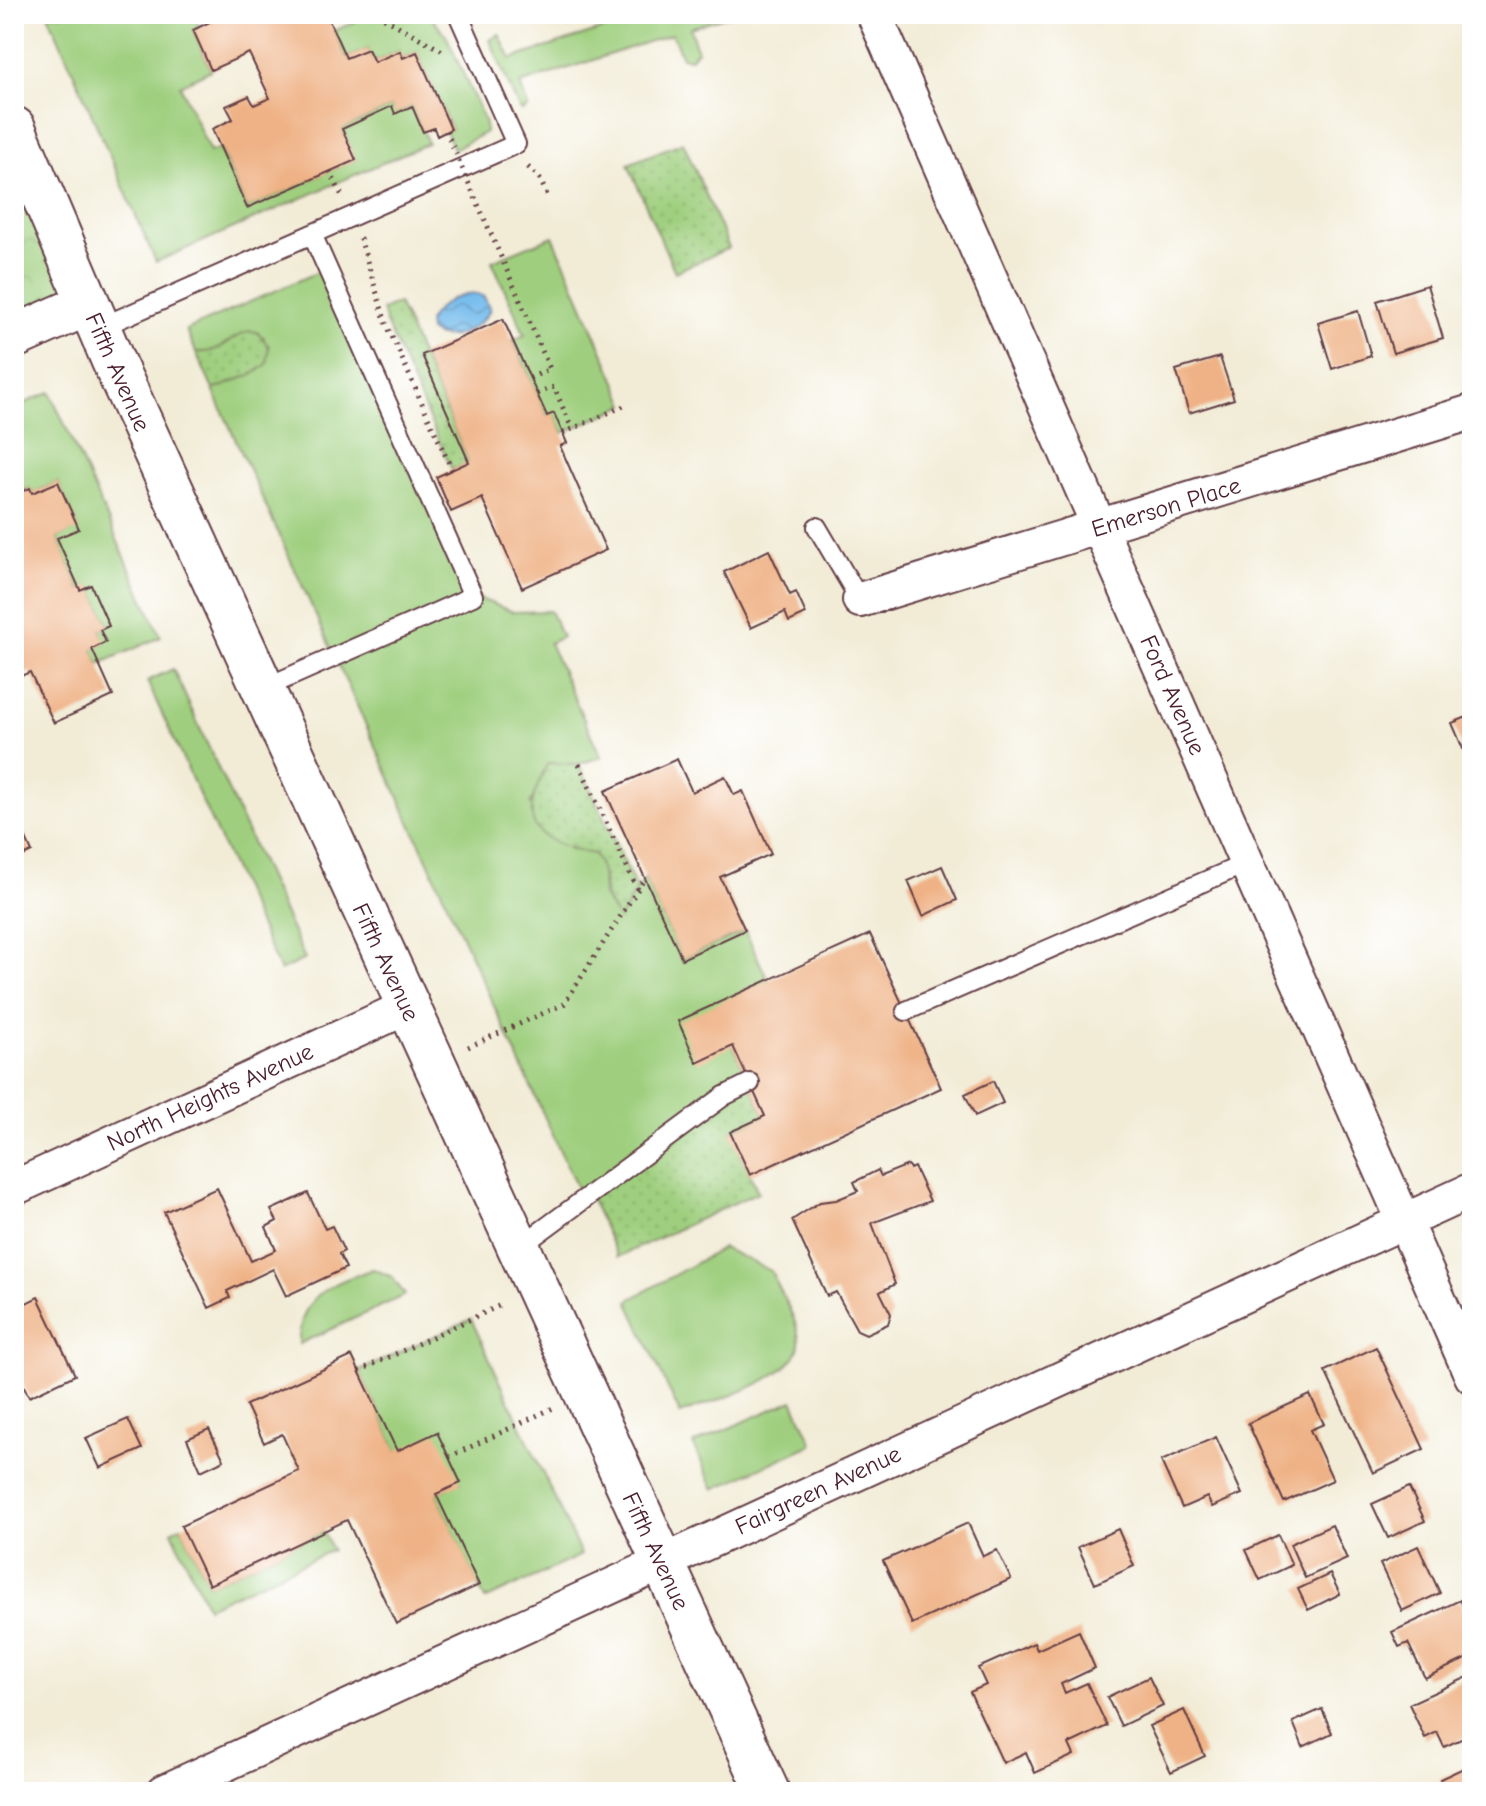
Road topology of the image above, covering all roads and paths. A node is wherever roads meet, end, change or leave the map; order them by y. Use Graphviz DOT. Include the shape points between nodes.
graph roads {
  1 [pos="377,14"];
  2 [pos="458,14"];
  3 [pos="885,17"];
  4 [pos="486,76"];
  5 [pos="14,128"];
  6 [pos="446,131"];
  7 [pos="506,148"];
  8 [pos="330,171"];
  9 [pos="549,199"];
  10 [pos="351,216"];
  11 [pos="312,234"];
  12 [pos="94,316"];
  13 [pos="14,337"];
  14 [pos="530,378"];
  15 [pos="537,394"];
  16 [pos="626,405"];
  17 [pos="1472,412"];
  18 [pos="572,429"];
  19 [pos="563,433"];
  20 [pos="452,470"];
  21 [pos="817,527"];
  22 [pos="1100,528"];
  23 [pos="860,600"];
  24 [pos="262,689"];
  25 [pos="579,764"];
  26 [pos="1247,863"];
  27 [pos="645,878"];
  28 [pos="637,890"];
  29 [pos="407,1007"];
  30 [pos="906,1011"];
  31 [pos="433,1063"];
  32 [pos="750,1083"];
  33 [pos="14,1188"];
  34 [pos="1472,1190"];
  35 [pos="1404,1221"];
  36 [pos="518,1248"];
  37 [pos="536,1288"];
  38 [pos="359,1371"];
  39 [pos="1472,1376"];
  40 [pos="584,1394"];
  41 [pos="449,1457"];
  42 [pos="662,1562"];
  43 [pos="164,1792"];
  44 [pos="768,1792"];
  1 -- 4 [label="path"];
  2 -- 4 [label="lane"];
  3 -- 22 [label="street, Ford Avenue"];
  4 -- 7 [label="lane" via="516,144"];
  5 -- 12 [label="street, Fifth Avenue"];
  6 -- 14 [label="path, bridge" via="550,369"];
  7 -- 9 [label="path" via="539,177"];
  7 -- 10 [label="lane"];
  8 -- 10 [label="path"];
  10 -- 11 [label="lane"];
  10 -- 20 [label="path" via="386,323"];
  11 -- 12 [label="lane"];
  11 -- 24 [label="lane" via="473,596"];
  12 -- 13 [label="street"];
  12 -- 24 [label="street, Fifth Avenue"];
  15 -- 18 [label="path" via="554,387"];
  16 -- 18 [label="path"];
  17 -- 22 [label="street, Emerson Place"];
  18 -- 19 [label="path"];
  21 -- 23 [label="lane"];
  22 -- 23 [label="street, Emerson Place"];
  22 -- 26 [label="street, Ford Avenue"];
  24 -- 29 [label="street, Fifth Avenue"];
  25 -- 28 [label="path"];
  26 -- 30 [label="lane"];
  26 -- 35 [label="street, Ford Avenue"];
  27 -- 28 [label="path"];
  28 -- 31 [label="path" via="564,1004"];
  29 -- 31 [label="street, Fifth Avenue"];
  29 -- 33 [label="street, North Heights Avenue"];
  31 -- 36 [label="street, Fifth Avenue"];
  32 -- 36 [label="lane" via="724,1096"];
  34 -- 35 [label="street, Fairgreen Avenue"];
  35 -- 39 [label="street, Ford Avenue"];
  35 -- 42 [label="street, Fairgreen Avenue"];
  36 -- 37 [label="street, Fifth Avenue"];
  37 -- 38 [label="path"];
  37 -- 40 [label="street, Fifth Avenue"];
  40 -- 41 [label="path"];
  40 -- 42 [label="street, Fifth Avenue"];
  42 -- 43 [label="street, Fairgreen Avenue"];
  42 -- 44 [label="street, Fifth Avenue"];
}
